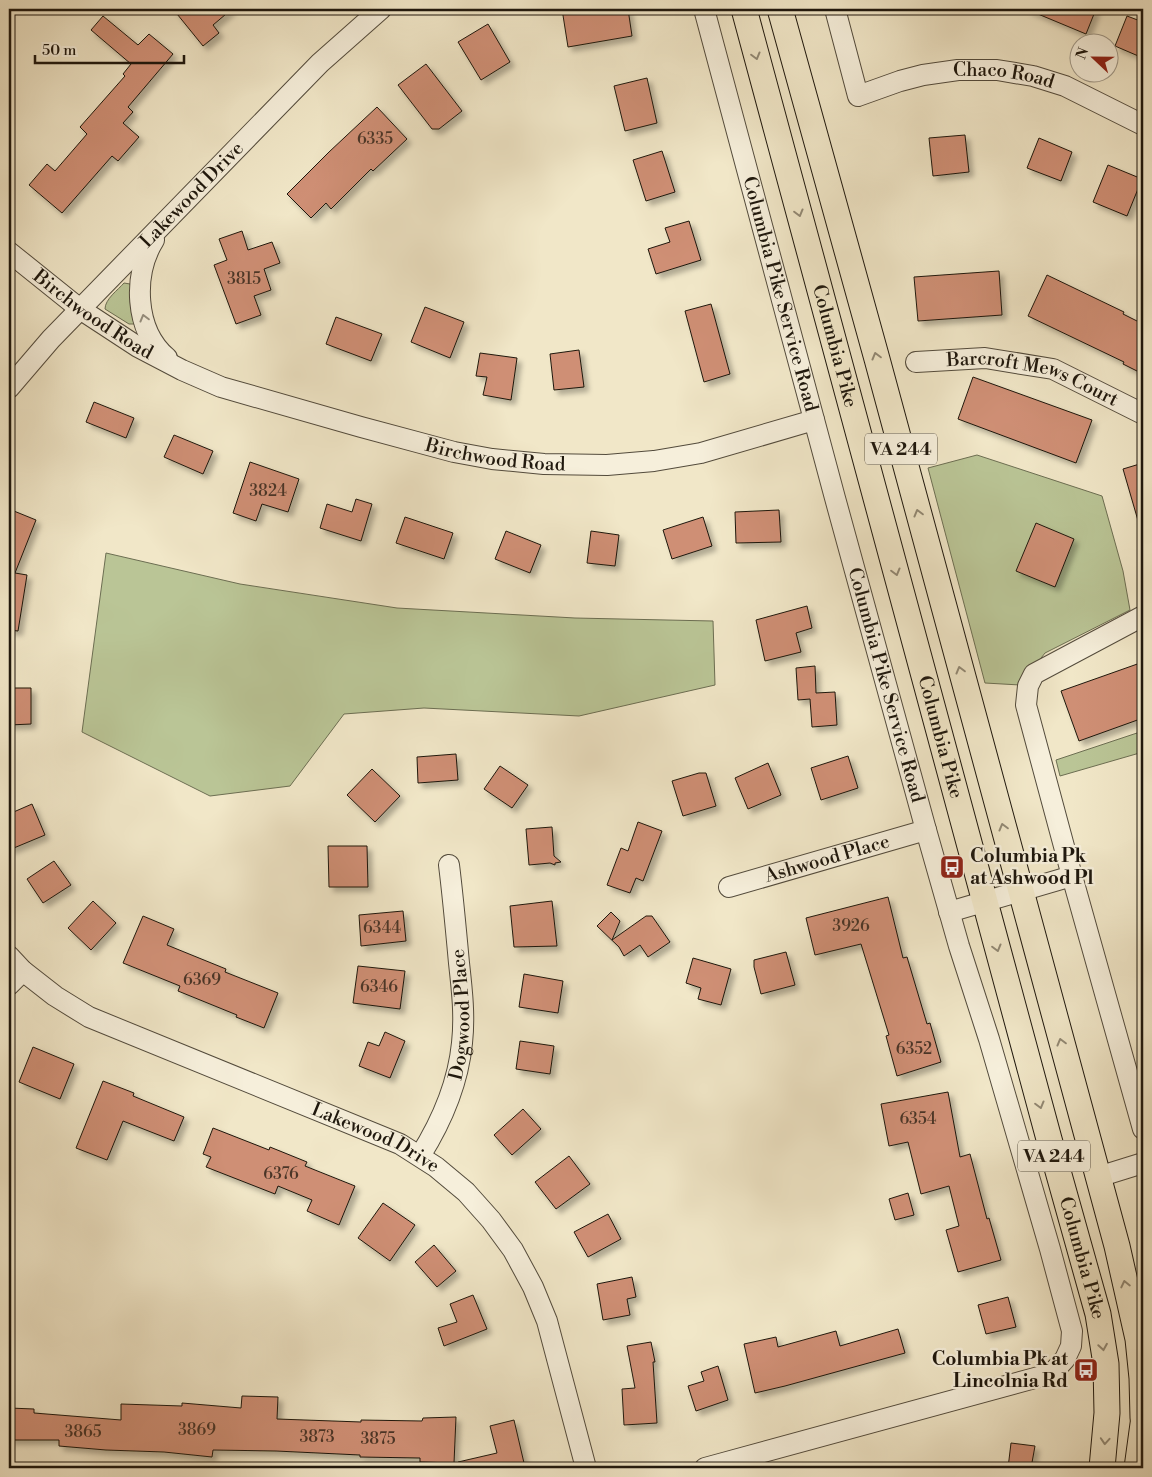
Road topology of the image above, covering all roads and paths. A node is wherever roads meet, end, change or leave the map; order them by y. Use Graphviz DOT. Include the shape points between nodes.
graph roads {
  1 [pos="381,9"];
  2 [pos="704,9"];
  3 [pos="744,9"];
  4 [pos="780,9"];
  5 [pos="835,9"];
  6 [pos="1143,124"];
  7 [pos="170,218"];
  8 [pos="9,252"];
  9 [pos="80,309"];
  10 [pos="916,362"];
  11 [pos="182,370"];
  12 [pos="9,388"];
  13 [pos="1143,414"];
  14 [pos="814,420"];
  15 [pos="1143,616"];
  16 [pos="926,830"];
  17 [pos="449,864"];
  18 [pos="1072,876"];
  19 [pos="729,887"];
  20 [pos="1020,891"];
  21 [pos="984,901"];
  22 [pos="949,912"];
  23 [pos="9,956"];
  24 [pos="23,971"];
  25 [pos="9,985"];
  26 [pos="1143,1130"];
  27 [pos="420,1156"];
  28 [pos="1143,1163"];
  29 [pos="1098,1178"];
  30 [pos="1143,1418"];
  31 [pos="1143,1424"];
  32 [pos="586,1468"];
  33 [pos="705,1468"];
  34 [pos="1102,1468"];
  35 [pos="1137,1468"];
  1 -- 7 [label="street, Lakewood Drive" via="320,63"];
  2 -- 14 [label="street, Columbia Pike Service Road"];
  3 -- 21 [label="main road, Columbia Pike / VA 244, one-way"];
  20 -- 4 [label="main road, Columbia Pike / VA 244, one-way"];
  5 -- 6 [label="street, Chaco Road" via="858,96 922,75 958,70 996,70 1033,76 1065,86"];
  7 -- 9 [label="street, Lakewood Drive"];
  11 -- 7 [label="street, Birchwood Road, one-way" via="164,356 150,337 142,314 140,287 144,263 153,242"];
  8 -- 9 [label="street, Birchwood Road"];
  9 -- 11 [label="street, Birchwood Road" via="138,348"];
  9 -- 12 [label="street, Lakewood Drive"];
  10 -- 13 [label="street, Barcroft Mews Court" via="985,358 1053,369"];
  11 -- 14 [label="street, Birchwood Road" via="221,386 454,452 544,464 607,465 654,461 701,452"];
  14 -- 16 [label="street, Columbia Pike Service Road"];
  15 -- 18 [label="street" via="1034,674 1028,686 1026,705"];
  16 -- 19 [label="street, Ashwood Place"];
  16 -- 22 [label="street, Columbia Pike Service Road"];
  17 -- 27 [label="street, Dogwood Place" via="463,1008 462,1043 447,1105"];
  18 -- 20 [label="street"];
  18 -- 26 [label="street"];
  20 -- 21 [label="street"];
  29 -- 20 [label="main road, Columbia Pike / VA 244, one-way"];
  21 -- 22 [label="street"];
  21 -- 34 [label="main road, Columbia Pike / VA 244, one-way" via="1098,1314 1106,1364 1107,1413"];
  22 -- 33 [label="street, Columbia Pike Service Road" via="1042,1220 1072,1331 1071,1346 1065,1359 1046,1375"];
  23 -- 24 [label="street, Lakewood Drive"];
  24 -- 25 [label="street"];
  24 -- 27 [label="street, Lakewood Drive" via="55,996 90,1016 400,1144"];
  27 -- 32 [label="street, Lakewood Drive" via="466,1192 492,1220 533,1287 547,1321"];
  28 -- 29 [label="street"];
  30 -- 29 [label="main road, Columbia Pike / VA 244, one-way" via="1138,1339"];
  31 -- 35 [label="main road"];
}
